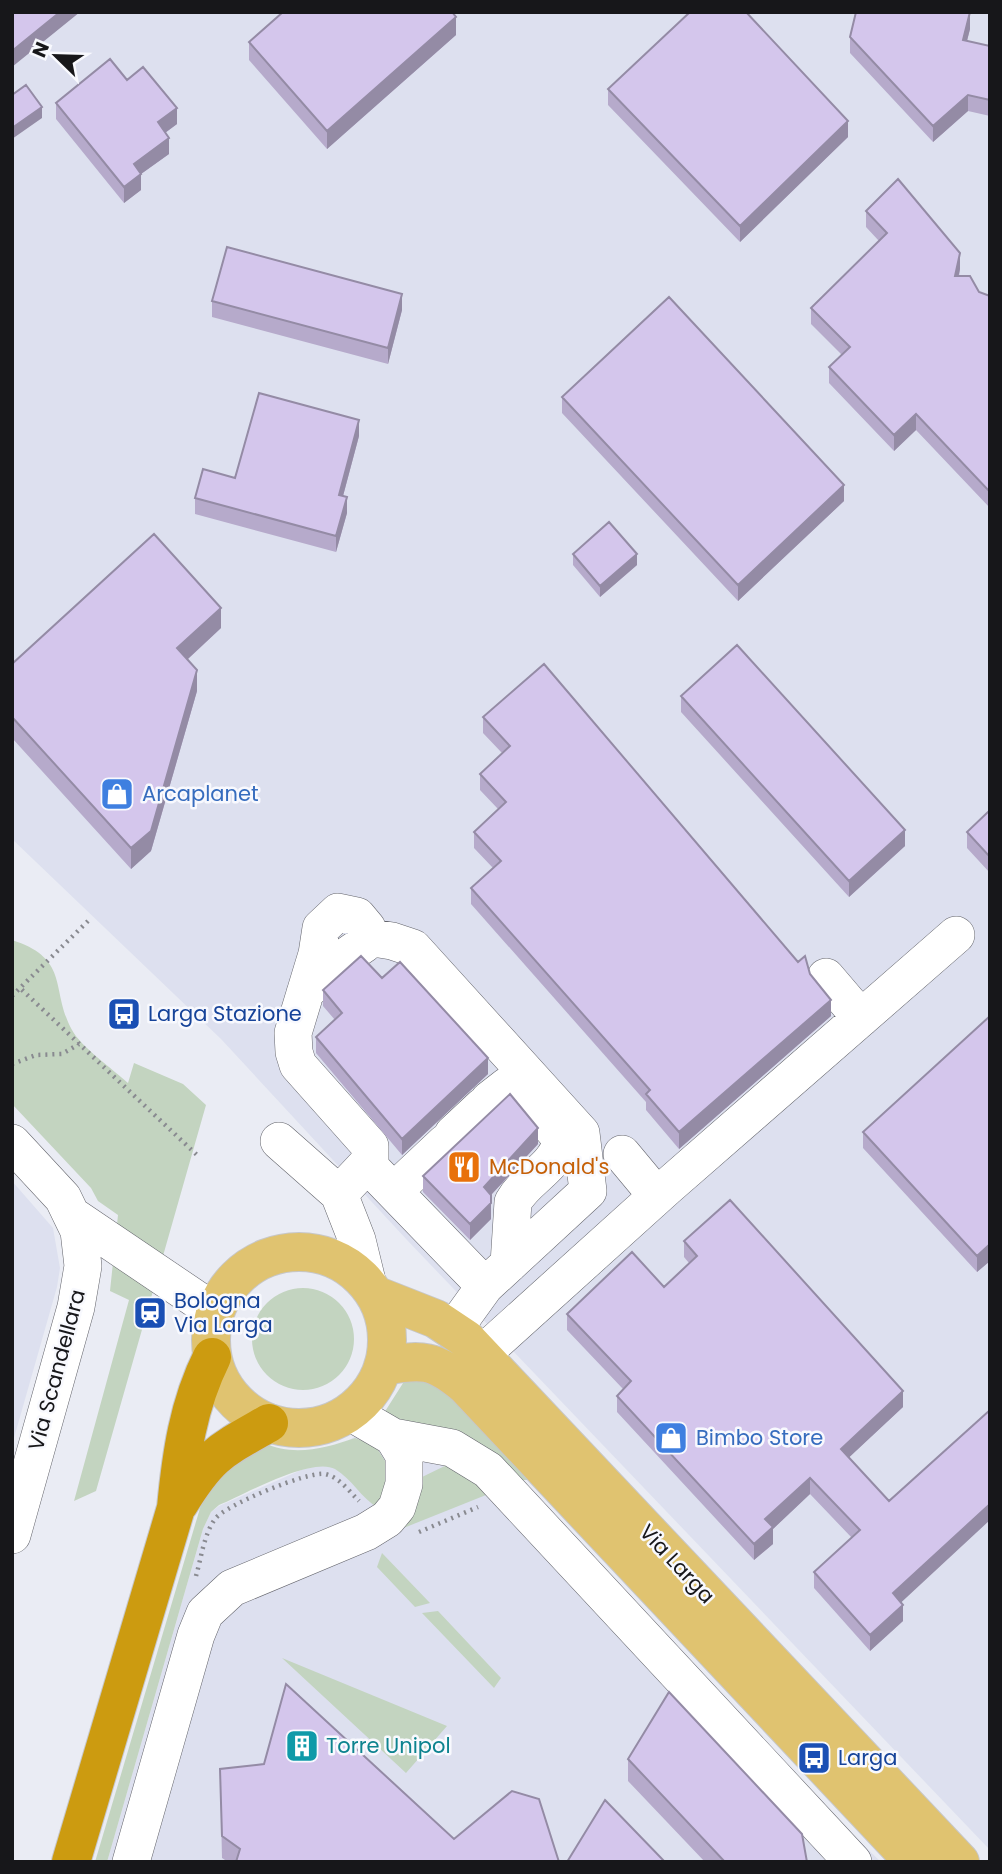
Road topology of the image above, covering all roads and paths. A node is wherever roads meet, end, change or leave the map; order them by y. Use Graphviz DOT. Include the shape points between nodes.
graph roads {
  1 [pos="88,921"];
  2 [pos="956,935"];
  3 [pos="826,977"];
  4 [pos="20,988"];
  5 [pos="12,996"];
  6 [pos="861,1018"];
  7 [pos="79,1044"];
  8 [pos="12,1064"];
  9 [pos="279,1141"];
  10 [pos="12,1143"];
  11 [pos="622,1154"];
  12 [pos="197,1155"];
  13 [pos="367,1164"];
  14 [pos="394,1191"];
  15 [pos="339,1194"];
  16 [pos="657,1196"];
  17 [pos="73,1216"];
  18 [pos="497,1275"];
  19 [pos="372,1290"];
  20 [pos="215,1312"];
  21 [pos="468,1342"];
  22 [pos="212,1357"];
  23 [pos="383,1366"];
  24 [pos="350,1412"];
  25 [pos="269,1423"];
  26 [pos="393,1437"];
  27 [pos="486,1504"];
  28 [pos="363,1506"];
  29 [pos="176,1508"];
  30 [pos="211,1524"];
  31 [pos="12,1535"];
  32 [pos="410,1535"];
  33 [pos="71,1862"];
  34 [pos="131,1862"];
  35 [pos="853,1862"];
  36 [pos="914,1862"];
  37 [pos="960,1862"];
  1 -- 4 [label="path"];
  2 -- 6 [label="street"];
  3 -- 6 [label="street"];
  4 -- 5 [label="path"];
  4 -- 7 [label="path"];
  6 -- 16 [label="street"];
  7 -- 8 [label="path" via="62,1054 36,1055"];
  7 -- 12 [label="path"];
  9 -- 15 [label="street"];
  10 -- 17 [label="street, Via Scandellara" via="47,1178"];
  11 -- 16 [label="street"];
  13 -- 14 [label="street"];
  13 -- 15 [label="street"];
  13 -- 18 [label="street" via="370,1146 298,1065 293,1033 305,993 326,970 356,952 367,937 413,948 582,1133 588,1191"];
  14 -- 18 [label="street"];
  14 -- 18 [label="street" via="507,1086 520,1089 562,1140 560,1152 513,1202"];
  15 -- 19 [label="street"];
  16 -- 21 [label="street"];
  17 -- 20 [label="street"];
  17 -- 31 [label="street, Via Scandellara" via="82,1246 81,1285"];
  18 -- 21 [label="street"];
  19 -- 20 [label="main road" via="338,1260 295,1251 251,1265 224,1294"];
  19 -- 21 [label="main road, Via Larga"];
  19 -- 23 [label="main road" via="387,1330"];
  20 -- 22 [label="main road"];
  21 -- 37 [label="main road, Via Larga"];
  22 -- 25 [label="main road" via="232,1397"];
  22 -- 29 [label="highway" via="196,1388"];
  23 -- 24 [label="main road" via="364,1399"];
  23 -- 36 [label="main road, Via Larga" via="430,1362 466,1386"];
  24 -- 25 [label="main road" via="311,1427"];
  24 -- 26 [label="street"];
  25 -- 29 [label="highway" via="218,1452"];
  26 -- 34 [label="street" via="404,1455 404,1484 397,1507 387,1519 232,1588 205,1613"];
  26 -- 35 [label="street" via="452,1448 488,1470"];
  27 -- 32 [label="path"];
  28 -- 30 [label="path" via="332,1477 312,1474 224,1511"];
  29 -- 33 [label="highway"];
}
